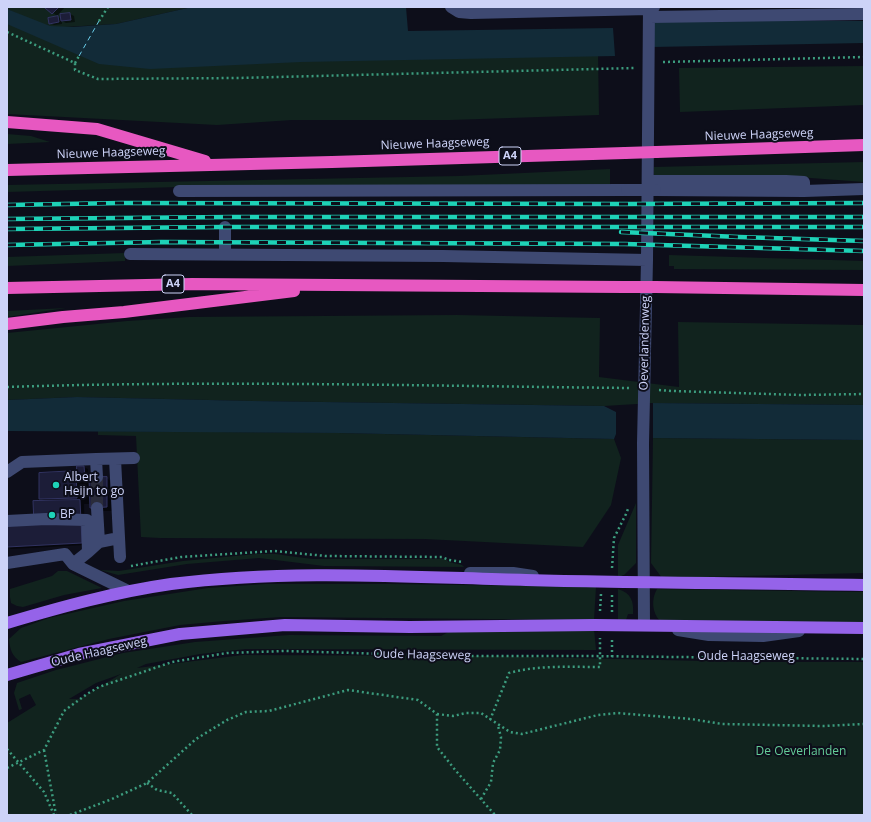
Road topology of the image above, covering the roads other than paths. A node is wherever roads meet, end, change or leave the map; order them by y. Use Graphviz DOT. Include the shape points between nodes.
graph roads {
  1 [pos="451,7"];
  2 [pos="650,10"];
  3 [pos="864,14"];
  4 [pos="7,122"];
  5 [pos="864,145"];
  6 [pos="216,164"];
  7 [pos="7,170"];
  8 [pos="651,185"];
  9 [pos="864,189"];
  10 [pos="178,191"];
  11 [pos="225,227"];
  12 [pos="130,254"];
  13 [pos="225,254"];
  14 [pos="647,260"];
  15 [pos="339,285"];
  16 [pos="7,288"];
  17 [pos="864,290"];
  18 [pos="7,324"];
  19 [pos="134,458"];
  20 [pos="96,459"];
  21 [pos="115,459"];
  22 [pos="7,472"];
  23 [pos="96,477"];
  24 [pos="97,508"];
  25 [pos="7,521"];
  26 [pos="119,538"];
  27 [pos="99,542"];
  28 [pos="88,552"];
  29 [pos="124,562"];
  30 [pos="7,563"];
  31 [pos="73,564"];
  32 [pos="644,582"];
  33 [pos="864,585"];
  34 [pos="128,591"];
  35 [pos="7,624"];
  36 [pos="648,625"];
  37 [pos="864,628"];
  38 [pos="7,675"];
  1 -- 2 [label="street" via="459,12 472,13"];
  2 -- 3 [label="street"];
  2 -- 8 [label="street, Oeverlandenweg" via="647,107"];
  4 -- 6 [label="highway, A4" via="97,129"];
  5 -- 6 [label="highway, Nieuwe Haagseweg / A4, bridge"];
  6 -- 7 [label="highway, Nieuwe Haagseweg / A4"];
  8 -- 9 [label="street" via="804,191"];
  8 -- 10 [label="street, bridge" via="627,190"];
  8 -- 14 [label="street, Oeverlandenweg"];
  11 -- 13 [label="street"];
  12 -- 13 [label="street"];
  13 -- 14 [label="street"];
  14 -- 32 [label="street, Oeverlandenweg" via="643,443"];
  15 -- 16 [label="highway, A4" via="192,284"];
  15 -- 17 [label="highway, A4, bridge"];
  15 -- 18 [label="highway, A4"];
  19 -- 21 [label="street"];
  20 -- 21 [label="street"];
  20 -- 22 [label="street" via="22,462"];
  20 -- 23 [label="street"];
  21 -- 26 [label="street"];
  24 -- 27 [label="street"];
  25 -- 28 [label="street" via="87,520"];
  26 -- 27 [label="street"];
  26 -- 29 [label="street"];
  27 -- 28 [label="street"];
  28 -- 31 [label="street"];
  30 -- 31 [label="street" via="66,554"];
  31 -- 34 [label="street"];
  32 -- 33 [label="main road"];
  32 -- 34 [label="main road" via="319,575 240,578"];
  32 -- 36 [label="street, Oeverlandenweg"];
  34 -- 35 [label="main road"];
  36 -- 37 [label="main road, Oude Haagseweg"];
  36 -- 38 [label="main road, Oude Haagseweg" via="277,626 180,634 79,654"];
}
